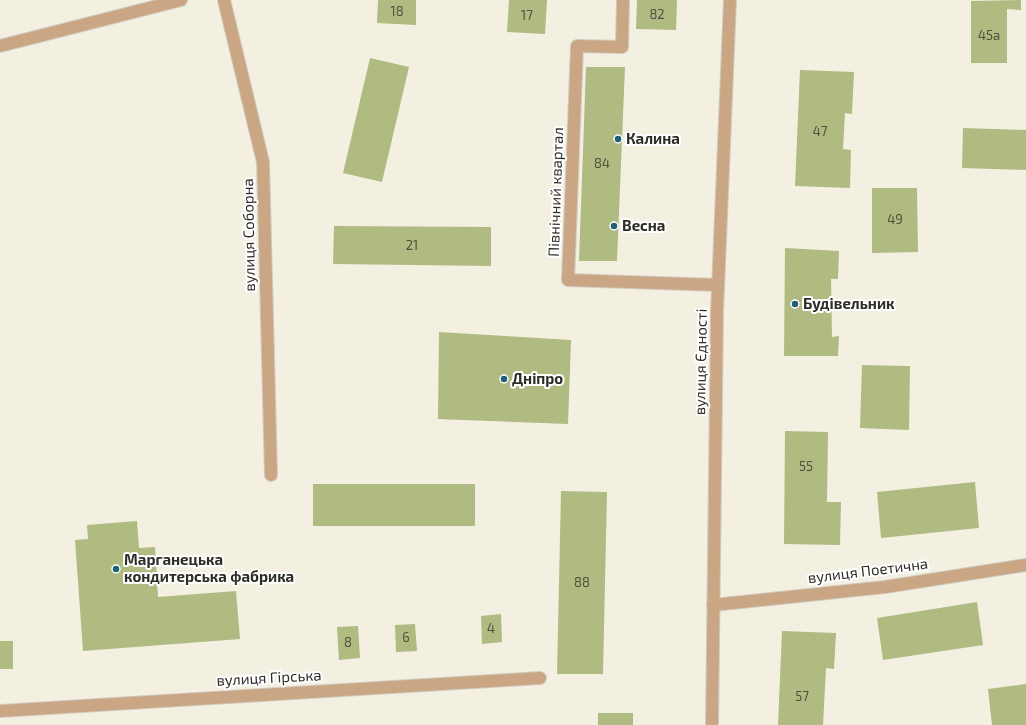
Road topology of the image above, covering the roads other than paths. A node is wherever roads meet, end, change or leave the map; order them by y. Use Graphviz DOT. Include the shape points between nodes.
graph roads {
  1 [pos="181,0"];
  2 [pos="224,0"];
  3 [pos="623,0"];
  4 [pos="730,0"];
  5 [pos="0,46"];
  6 [pos="718,285"];
  7 [pos="271,475"];
  8 [pos="1026,565"];
  9 [pos="713,605"];
  10 [pos="540,678"];
  11 [pos="0,711"];
  12 [pos="712,725"];
  1 -- 5 [label="street"];
  2 -- 7 [label="street, вулиця Соборна" via="264,162"];
  3 -- 6 [label="street, Північний квартал" via="622,47 578,46 568,280"];
  4 -- 6 [label="street, вулиця Єдності"];
  6 -- 9 [label="street, вулиця Єдності"];
  8 -- 9 [label="street, вулиця Поетична" via="885,587"];
  9 -- 12 [label="street, вулиця Єдності"];
  10 -- 11 [label="street, вулиця Гірська"];
}
